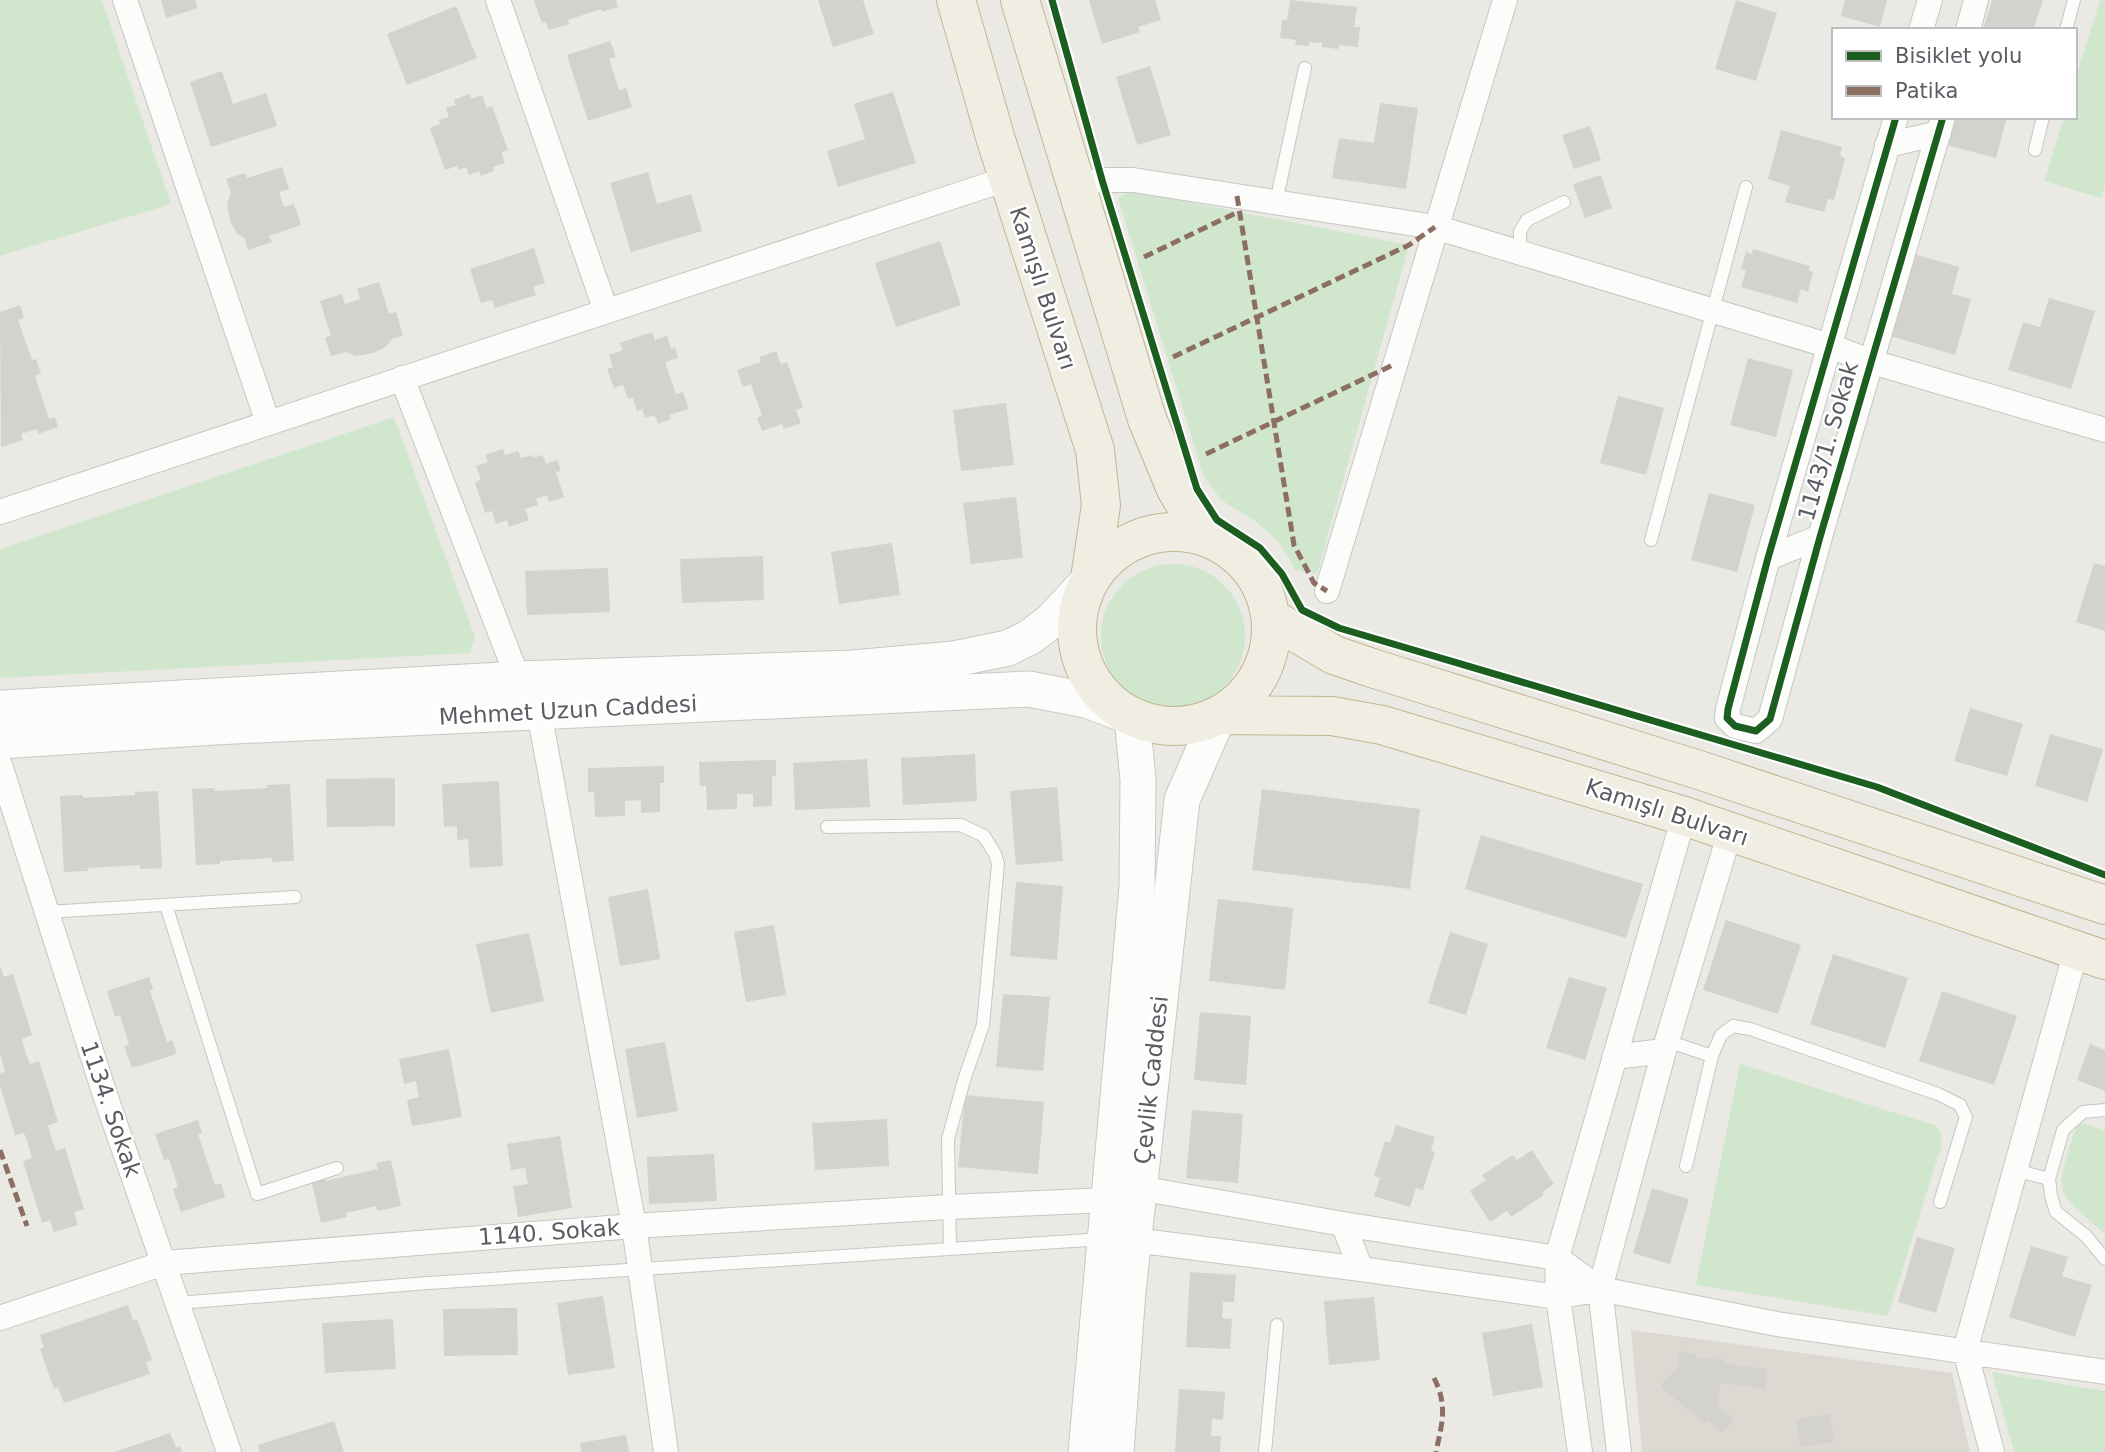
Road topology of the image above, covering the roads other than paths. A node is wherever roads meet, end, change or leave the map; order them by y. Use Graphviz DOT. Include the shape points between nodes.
graph roads {
  1 [pos="125,0"];
  2 [pos="498,0"];
  3 [pos="956,0"];
  4 [pos="1020,0"];
  5 [pos="1505,0"];
  6 [pos="1930,0"];
  7 [pos="1976,0"];
  8 [pos="2074,0"];
  9 [pos="1922,28"];
  10 [pos="1969,28"];
  11 [pos="2067,28"];
  12 [pos="1305,68"];
  13 [pos="1895,119"];
  14 [pos="2043,119"];
  15 [pos="1941,125"];
  16 [pos="1887,145"];
  17 [pos="2035,150"];
  18 [pos="1008,177"];
  19 [pos="1076,184"];
  20 [pos="1746,187"];
  21 [pos="1276,202"];
  22 [pos="1564,202"];
  23 [pos="1435,227"];
  24 [pos="1520,254"];
  25 [pos="606,311"];
  26 [pos="1713,311"];
  27 [pos="1830,346"];
  28 [pos="1872,362"];
  29 [pos="402,378"];
  30 [pos="268,423"];
  31 [pos="2105,430"];
  32 [pos="0,512"];
  33 [pos="1205,537"];
  34 [pos="1820,537"];
  35 [pos="1651,540"];
  36 [pos="1768,558"];
  37 [pos="1090,579"];
  38 [pos="1327,591"];
  39 [pos="1271,618"];
  40 [pos="518,679"];
  41 [pos="0,708"];
  42 [pos="539,712"];
  43 [pos="1219,715"];
  44 [pos="1132,717"];
  45 [pos="0,741"];
  46 [pos="0,765"];
  47 [pos="1684,816"];
  48 [pos="827,827"];
  49 [pos="1730,832"];
  50 [pos="295,897"];
  51 [pos="2103,897"];
  52 [pos="166,905"];
  53 [pos="47,912"];
  54 [pos="2090,955"];
  55 [pos="1665,1046"];
  56 [pos="1712,1056"];
  57 [pos="1614,1058"];
  58 [pos="2105,1110"];
  59 [pos="1686,1166"];
  60 [pos="337,1168"];
  61 [pos="2015,1170"];
  62 [pos="2049,1179"];
  63 [pos="1124,1194"];
  64 [pos="1940,1202"];
  65 [pos="948,1207"];
  66 [pos="1343,1224"];
  67 [pos="634,1226"];
  68 [pos="1119,1239"];
  69 [pos="950,1249"];
  70 [pos="1557,1258"];
  71 [pos="2105,1259"];
  72 [pos="164,1263"];
  73 [pos="639,1268"];
  74 [pos="1361,1269"];
  75 [pos="1600,1289"];
  76 [pos="1558,1297"];
  77 [pos="178,1303"];
  78 [pos="0,1318"];
  79 [pos="1277,1325"];
  80 [pos="1965,1351"];
  81 [pos="2105,1372"];
  82 [pos="229,1452"];
  83 [pos="666,1452"];
  84 [pos="1086,1452"];
  85 [pos="1116,1452"];
  86 [pos="1265,1452"];
  87 [pos="1580,1452"];
  88 [pos="1619,1452"];
  89 [pos="1992,1452"];
  1 -- 30 [label="street"];
  2 -- 25 [label="street"];
  3 -- 18 [label="highway, Kamışlı Bulvarı"];
  4 -- 19 [label="highway"];
  5 -- 23 [label="street"];
  6 -- 9 [label="street"];
  7 -- 10 [label="street"];
  8 -- 11 [label="lane"];
  12 -- 21 [label="lane"];
  13 -- 16 [label="street"];
  14 -- 17 [label="lane"];
  15 -- 16 [label="street"];
  15 -- 28 [label="street, 1143/1. Sokak"];
  16 -- 27 [label="street"];
  18 -- 25 [label="street"];
  18 -- 37 [label="highway, Kamışlı Bulvarı" via="1095,450 1101,505"];
  19 -- 21 [label="street" via="1133,180"];
  19 -- 33 [label="highway" via="1147,419 1176,489"];
  20 -- 26 [label="lane"];
  21 -- 23 [label="street"];
  22 -- 24 [label="lane" via="1527,220 1520,232"];
  23 -- 24 [label="street"];
  23 -- 38 [label="street"];
  24 -- 26 [label="street"];
  25 -- 29 [label="street"];
  26 -- 27 [label="street"];
  26 -- 35 [label="lane"];
  27 -- 28 [label="street"];
  27 -- 36 [label="street"];
  28 -- 31 [label="street"];
  28 -- 34 [label="street, 1143/1. Sokak"];
  29 -- 30 [label="street"];
  29 -- 40 [label="street"];
  30 -- 32 [label="street"];
  33 -- 37 [label="highway" via="1153,534 1128,544"];
  33 -- 39 [label="highway" via="1229,549 1250,568 1264,592"];
  34 -- 36 [label="street"];
  34 -- 36 [label="street, 1143/1. Sokak" via="1770,719 1756,731 1735,726 1727,718"];
  37 -- 40 [label="main road" via="1030,637 1008,648 954,659 853,668"];
  37 -- 44 [label="highway" via="1078,610 1077,642 1087,673 1106,699"];
  39 -- 43 [label="highway" via="1270,648 1260,675 1242,698"];
  39 -- 51 [label="highway, Kamışlı Bulvarı" via="1334,655 1372,668"];
  40 -- 41 [label="main road"];
  42 -- 44 [label="main road, Mehmet Uzun Caddesi" via="1029,690 1086,700"];
  42 -- 45 [label="main road, Mehmet Uzun Caddesi"];
  42 -- 67 [label="street"];
  43 -- 44 [label="highway" via="1176,726"];
  43 -- 47 [label="highway, Kamışlı Bulvarı" via="1332,716 1382,724"];
  43 -- 63 [label="main road, Çevlik Caddesi" via="1182,800"];
  44 -- 63 [label="main road, Çevlik Caddesi" via="1138,780 1137,887"];
  46 -- 53 [label="street, 1134. Sokak"];
  47 -- 49 [label="highway, Kamışlı Bulvarı"];
  47 -- 57 [label="street"];
  48 -- 65 [label="lane" via="961,825 984,836 995,854 998,864 983,1025 948,1139"];
  49 -- 54 [label="highway, Kamışlı Bulvarı"];
  49 -- 55 [label="street"];
  50 -- 52 [label="lane"];
  52 -- 53 [label="lane"];
  52 -- 60 [label="lane" via="257,1194"];
  53 -- 72 [label="street, 1134. Sokak"];
  54 -- 61 [label="street"];
  55 -- 56 [label="lane"];
  55 -- 57 [label="street"];
  55 -- 75 [label="street"];
  56 -- 59 [label="lane"];
  56 -- 64 [label="lane" via="1721,1035 1733,1026 1751,1029 1960,1105 1966,1117"];
  57 -- 70 [label="street"];
  58 -- 62 [label="lane" via="2083,1112 2063,1130"];
  61 -- 62 [label="lane"];
  61 -- 80 [label="street"];
  62 -- 71 [label="lane" via="2056,1212"];
  63 -- 65 [label="street, 1140. Sokak"];
  63 -- 66 [label="street, 1140. Sokak"];
  63 -- 68 [label="main road, Çevlik Caddesi"];
  65 -- 67 [label="street, 1140. Sokak"];
  65 -- 69 [label="lane"];
  66 -- 70 [label="street, 1140. Sokak"];
  66 -- 74 [label="street"];
  67 -- 72 [label="street, 1140. Sokak"];
  67 -- 73 [label="street"];
  68 -- 69 [label="lane"];
  68 -- 74 [label="street"];
  68 -- 84 [label="main road, Çevlik Caddesi"];
  68 -- 85 [label="main road, Çevlik Caddesi"];
  69 -- 73 [label="lane"];
  70 -- 75 [label="street"];
  70 -- 76 [label="street"];
  72 -- 77 [label="street, 1134. Sokak"];
  72 -- 78 [label="street, 1140. Sokak"];
  73 -- 77 [label="lane"];
  73 -- 83 [label="street"];
  74 -- 76 [label="street"];
  75 -- 76 [label="street"];
  75 -- 80 [label="street" via="1777,1324"];
  75 -- 88 [label="street"];
  76 -- 87 [label="street"];
  77 -- 82 [label="street, 1134. Sokak"];
  79 -- 86 [label="lane"];
  80 -- 81 [label="street"];
  80 -- 89 [label="street"];
}
